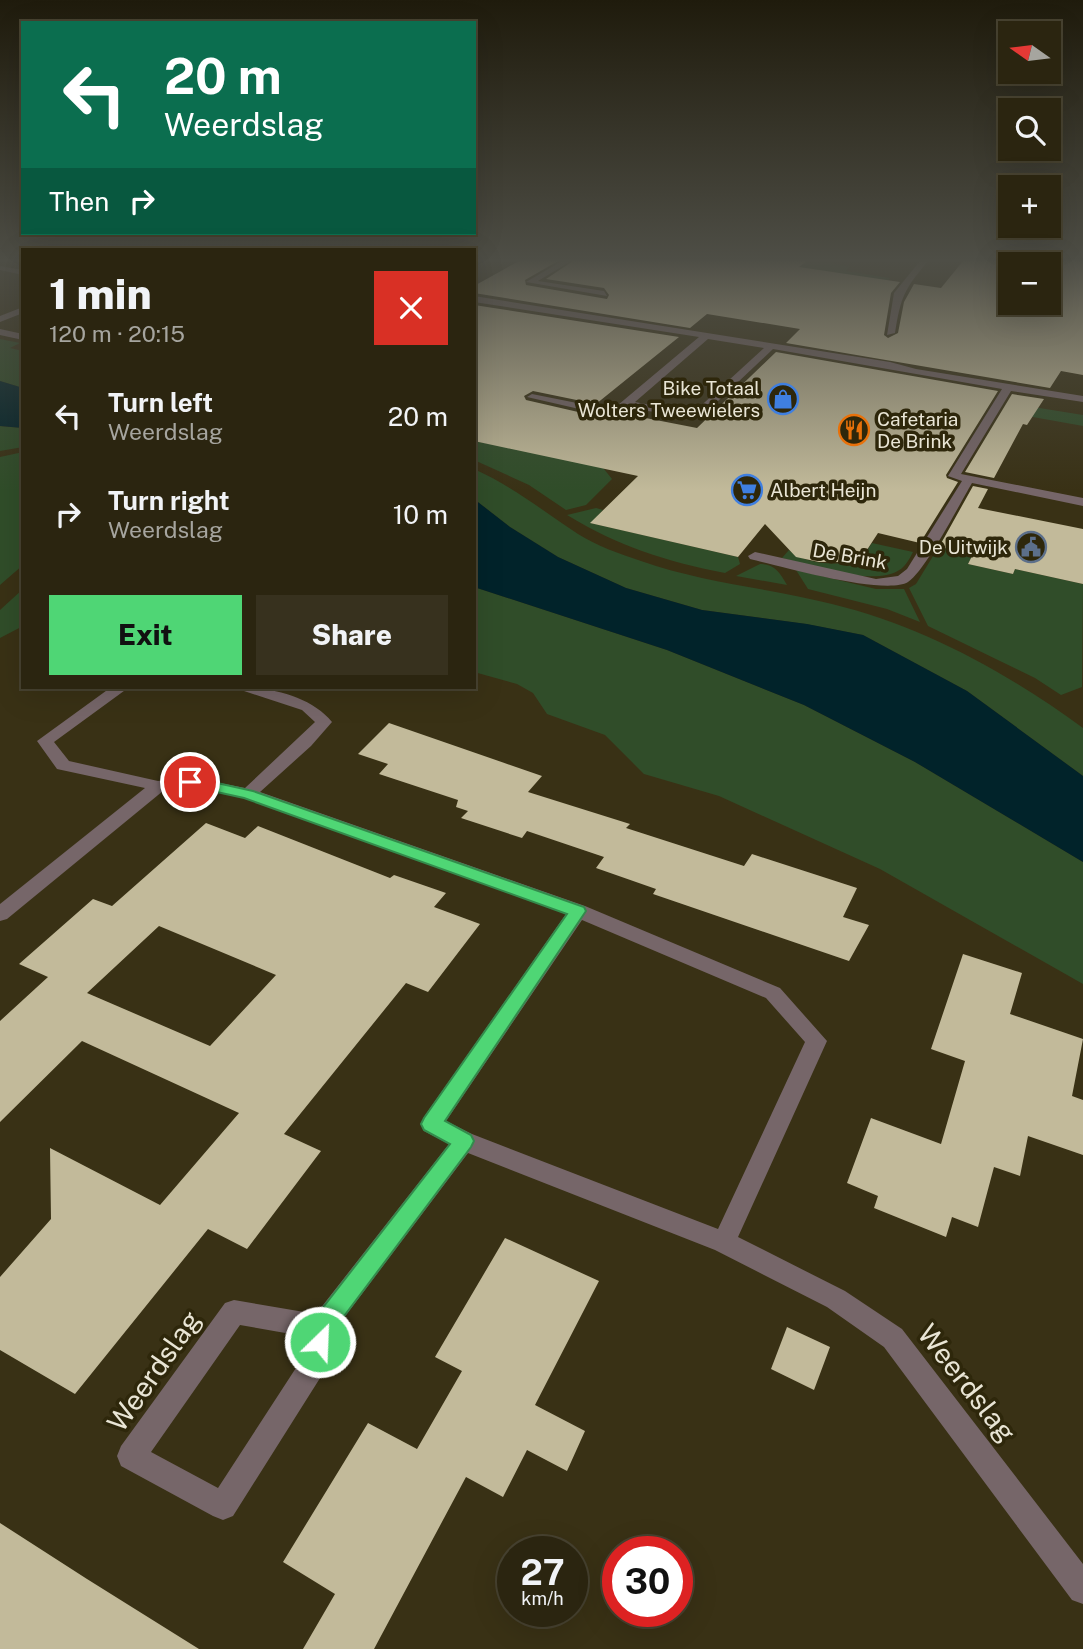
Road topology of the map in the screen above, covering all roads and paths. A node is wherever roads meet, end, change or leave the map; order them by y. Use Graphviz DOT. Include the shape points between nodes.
graph roads {
  1 [pos="704,338"];
  2 [pos="711,338"];
  3 [pos="771,347"];
  4 [pos="1008,387"];
  5 [pos="532,397"];
  6 [pos="1083,399"];
  7 [pos="627,404"];
  8 [pos="969,480"];
  9 [pos="1083,502"];
  10 [pos="755,556"];
  11 [pos="119,689"];
  12 [pos="252,689"];
  13 [pos="158,786"];
  14 [pos="248,794"];
  15 [pos="578,911"];
  16 [pos="0,914"];
  17 [pos="464,1141"];
  18 [pos="724,1242"];
  19 [pos="322,1327"];
  20 [pos="1083,1589"];
  1 -- 7 [label="street"];
  2 -- 3 [label="street"];
  3 -- 4 [label="street"];
  3 -- 7 [label="street" via="695,417"];
  4 -- 6 [label="street"];
  4 -- 8 [label="street" via="954,477"];
  5 -- 7 [label="street" via="614,414"];
  8 -- 9 [label="street"];
  8 -- 10 [label="street, De Brink" via="902,580 876,583"];
  11 -- 13 [label="street" via="46,741 63,765"];
  12 -- 14 [label="street" via="307,707 324,722"];
  13 -- 14 [label="street" via="190,782"];
  13 -- 16 [label="street"];
  14 -- 15 [label="street"];
  15 -- 17 [label="street, Weerdslag" via="432,1124"];
  15 -- 18 [label="street" via="773,993 816,1041"];
  17 -- 18 [label="street, Weerdslag"];
  17 -- 19 [label="street, Weerdslag"];
  18 -- 20 [label="street, Weerdslag" via="836,1299 893,1338"];
  19 -- 19 [label="street, Weerdslag" via="234,1312 131,1456 223,1506 318,1358"];
}
